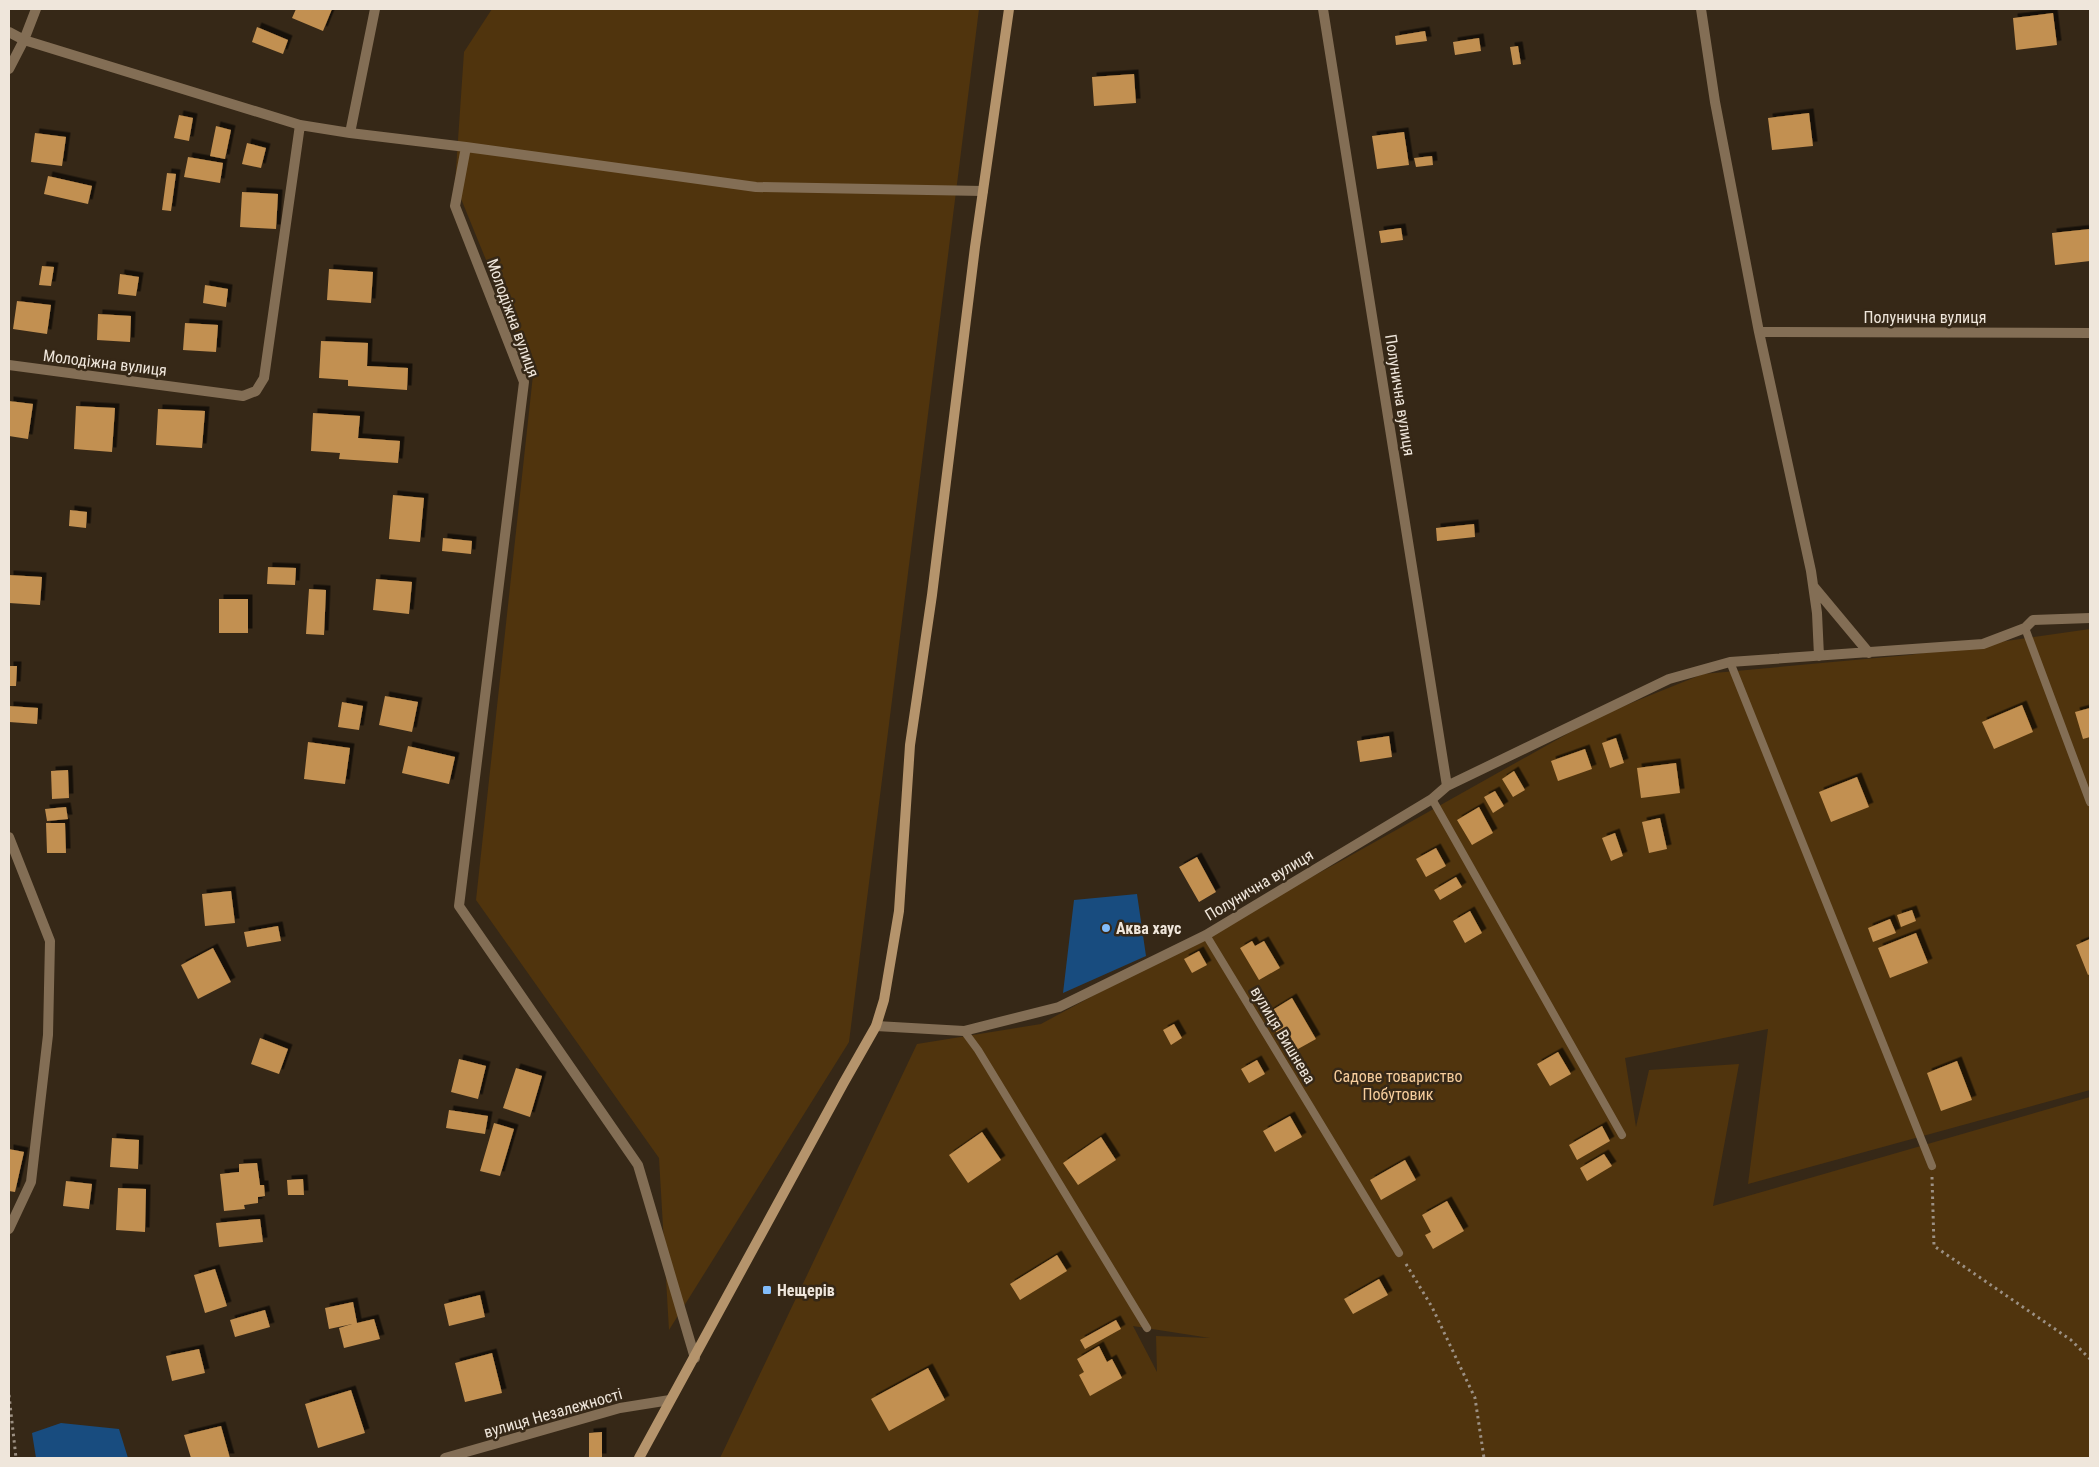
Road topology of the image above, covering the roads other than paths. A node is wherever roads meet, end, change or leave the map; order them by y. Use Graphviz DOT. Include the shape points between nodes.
graph roads {
  1 [pos="36,9"];
  2 [pos="375,9"];
  3 [pos="1009,9"];
  4 [pos="1323,9"];
  5 [pos="1701,9"];
  6 [pos="9,32"];
  7 [pos="24,40"];
  8 [pos="9,69"];
  9 [pos="300,125"];
  10 [pos="350,133"];
  11 [pos="466,147"];
  12 [pos="983,191"];
  13 [pos="1760,332"];
  14 [pos="2090,333"];
  15 [pos="9,365"];
  16 [pos="1814,587"];
  17 [pos="2090,618"];
  18 [pos="2025,628"];
  19 [pos="1869,654"];
  20 [pos="1818,656"];
  21 [pos="1730,662"];
  22 [pos="1447,786"];
  23 [pos="1432,799"];
  24 [pos="2090,802"];
  25 [pos="9,837"];
  26 [pos="1206,934"];
  27 [pos="876,1026"];
  28 [pos="964,1031"];
  29 [pos="1622,1135"];
  30 [pos="1932,1166"];
  31 [pos="9,1229"];
  32 [pos="1399,1253"];
  33 [pos="1147,1328"];
  34 [pos="695,1358"];
  35 [pos="670,1400"];
  36 [pos="445,1458"];
  37 [pos="639,1458"];
  1 -- 7 [label="street"];
  2 -- 10 [label="street"];
  3 -- 12 [label="main road"];
  4 -- 22 [label="street, Полунична вулиця"];
  5 -- 13 [label="street" via="1715,102"];
  6 -- 7 [label="street"];
  7 -- 8 [label="street"];
  7 -- 9 [label="street"];
  9 -- 10 [label="street"];
  9 -- 15 [label="street, Молодіжна вулиця" via="264,378 256,392 243,396"];
  10 -- 11 [label="street"];
  11 -- 12 [label="street" via="756,187"];
  11 -- 34 [label="street, Молодіжна вулиця" via="455,206 524,382 459,906 638,1165"];
  12 -- 27 [label="main road" via="910,745 899,911 884,1000"];
  13 -- 14 [label="street, Полунична вулиця"];
  13 -- 16 [label="street"];
  16 -- 19 [label="street"];
  16 -- 20 [label="street"];
  17 -- 18 [label="street, Полунична вулиця" via="2033,620"];
  18 -- 19 [label="street, Полунична вулиця" via="1983,644"];
  18 -- 24 [label="lane"];
  19 -- 20 [label="street, Полунична вулиця"];
  20 -- 21 [label="street, Полунична вулиця"];
  21 -- 22 [label="street, Полунична вулиця" via="1669,679"];
  21 -- 30 [label="lane"];
  22 -- 23 [label="street, Полунична вулиця"];
  23 -- 26 [label="street, Полунична вулиця"];
  23 -- 29 [label="lane"];
  25 -- 31 [label="street" via="50,940 48,1036 31,1182"];
  26 -- 28 [label="street, Полунична вулиця" via="1059,1007"];
  26 -- 32 [label="lane, вулиця Вишнева"];
  27 -- 28 [label="street, Полунична вулиця"];
  27 -- 34 [label="main road"];
  28 -- 33 [label="lane"];
  34 -- 35 [label="main road"];
  35 -- 36 [label="street, вулиця Незалежності" via="620,1408"];
  35 -- 37 [label="main road"];
}
